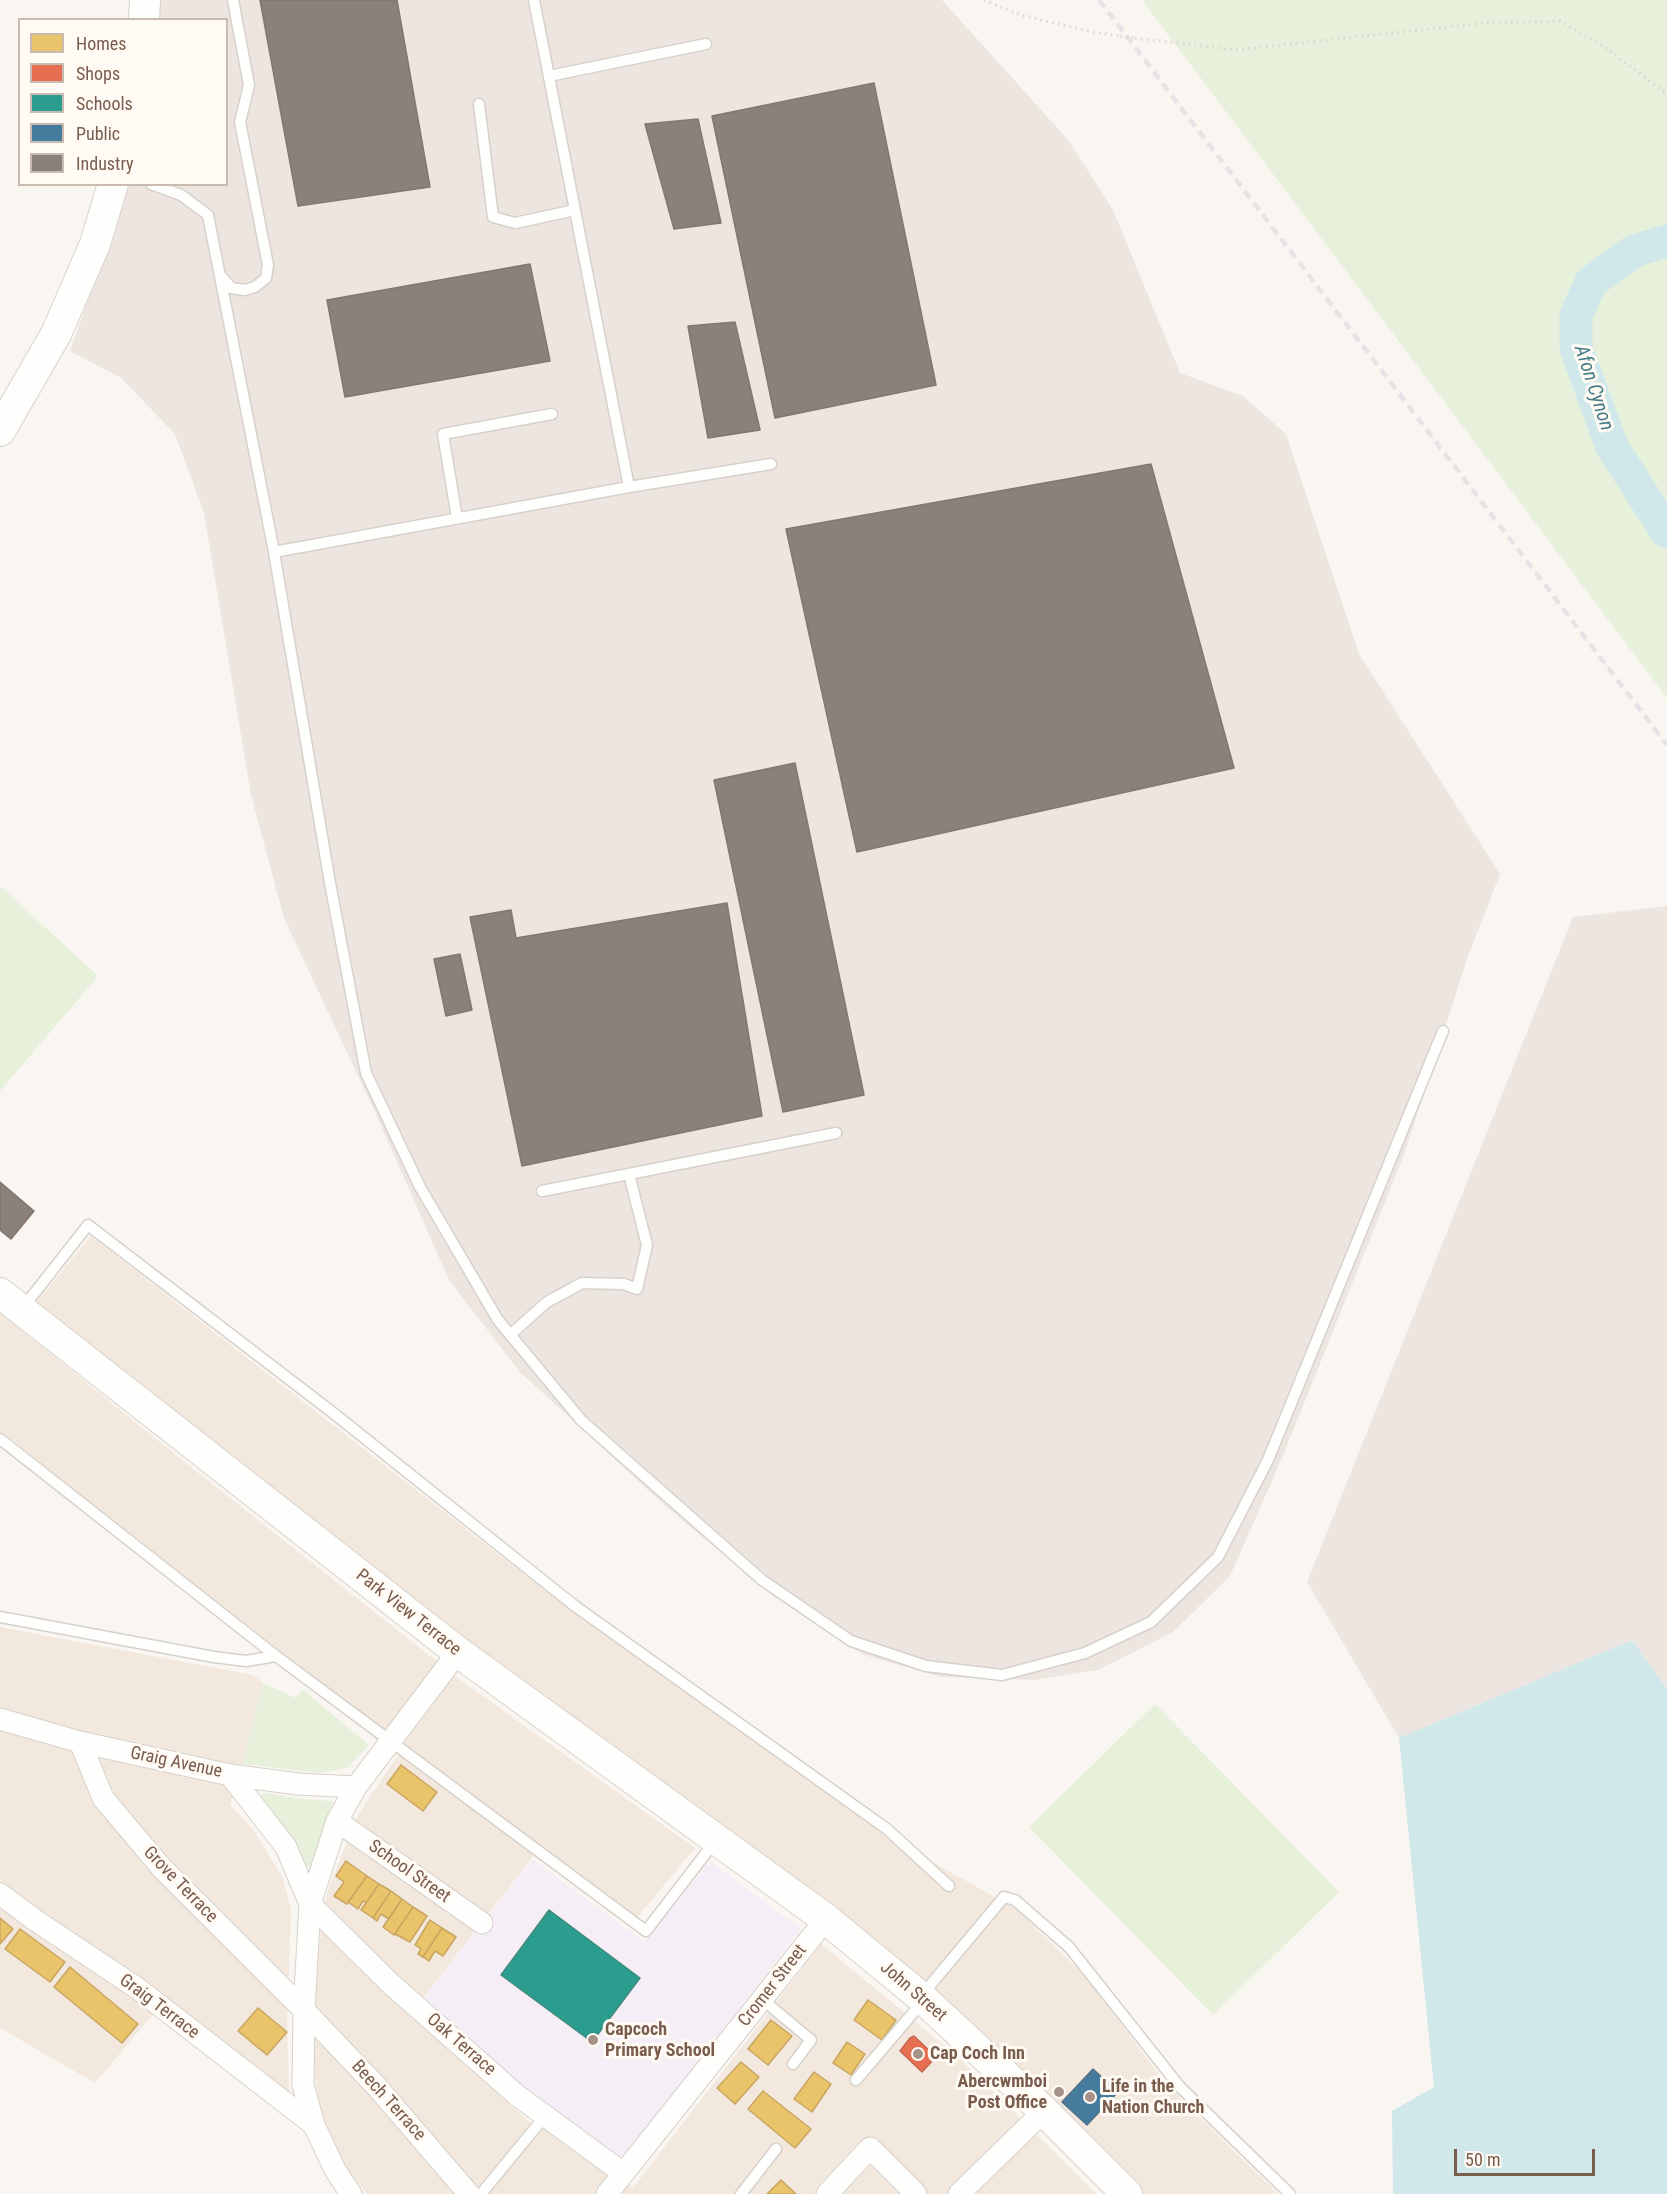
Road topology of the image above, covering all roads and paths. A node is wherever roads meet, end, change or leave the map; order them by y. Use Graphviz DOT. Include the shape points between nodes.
graph roads {
  1 [pos="145,0"];
  2 [pos="233,0"];
  3 [pos="534,0"];
  4 [pos="984,0"];
  5 [pos="144,18"];
  6 [pos="706,44"];
  7 [pos="549,76"];
  8 [pos="1667,94"];
  9 [pos="478,104"];
  10 [pos="112,186"];
  11 [pos="157,186"];
  12 [pos="575,210"];
  13 [pos="220,275"];
  14 [pos="552,414"];
  15 [pos="0,431"];
  16 [pos="771,464"];
  17 [pos="629,487"];
  18 [pos="457,518"];
  19 [pos="274,552"];
  20 [pos="1443,1031"];
  21 [pos="836,1133"];
  22 [pos="629,1174"];
  23 [pos="542,1191"];
  24 [pos="11,1302"];
  25 [pos="510,1335"];
  26 [pos="0,1439"];
  27 [pos="0,1617"];
  28 [pos="458,1652"];
  29 [pos="276,1656"];
  30 [pos="0,1719"];
  31 [pos="392,1741"];
  32 [pos="80,1743"];
  33 [pos="230,1775"];
  34 [pos="356,1787"];
  35 [pos="337,1821"];
  36 [pos="716,1839"];
  37 [pos="950,1886"];
  38 [pos="0,1894"];
  39 [pos="310,1904"];
  40 [pos="826,1919"];
  41 [pos="482,1923"];
  42 [pos="922,1998"];
  43 [pos="762,2000"];
  44 [pos="304,2010"];
  45 [pos="793,2064"];
  46 [pos="856,2080"];
  47 [pos="1044,2111"];
  48 [pos="545,2116"];
  49 [pos="314,2125"];
  50 [pos="776,2149"];
  51 [pos="623,2173"];
  52 [pos="351,2194"];
  53 [pos="469,2194"];
  54 [pos="481,2194"];
  55 [pos="607,2194"];
  56 [pos="741,2194"];
  57 [pos="827,2194"];
  58 [pos="916,2194"];
  59 [pos="958,2194"];
  60 [pos="1127,2194"];
  61 [pos="1290,2194"];
  1 -- 5 [label="main road"];
  2 -- 13 [label="lane" via="249,85 240,122 268,265 266,278 245,290 231,288"];
  3 -- 7 [label="lane"];
  4 -- 8 [label="path, bridge" via="1021,15 1087,31 1236,50 1485,23 1560,21 1602,46"];
  6 -- 7 [label="lane"];
  7 -- 12 [label="lane"];
  9 -- 12 [label="lane" via="493,217 515,223"];
  10 -- 15 [label="main road" via="95,244 56,334"];
  11 -- 13 [label="lane" via="182,195 208,214"];
  12 -- 17 [label="lane"];
  13 -- 19 [label="lane"];
  14 -- 18 [label="lane" via="443,434"];
  16 -- 17 [label="lane"];
  17 -- 18 [label="lane"];
  18 -- 19 [label="lane"];
  19 -- 25 [label="lane" via="366,1072 420,1187"];
  20 -- 25 [label="lane" via="1268,1460 1218,1557 1150,1622 1085,1653 1002,1675 926,1666 851,1641 762,1580 580,1420"];
  21 -- 22 [label="lane"];
  22 -- 23 [label="lane"];
  22 -- 25 [label="lane" via="647,1245 637,1289 624,1284 582,1283 547,1302"];
  24 -- 28 [label="main road, Park View Terrace"];
  24 -- 37 [label="lane" via="88,1225 575,1605 887,1829"];
  26 -- 29 [label="lane"];
  27 -- 29 [label="lane" via="246,1661"];
  28 -- 31 [label="street"];
  28 -- 36 [label="main road, Park View Terrace"];
  29 -- 31 [label="lane"];
  30 -- 32 [label="street, Graig Avenue"];
  31 -- 34 [label="street"];
  31 -- 36 [label="lane" via="646,1931"];
  32 -- 33 [label="street, Graig Avenue"];
  32 -- 44 [label="street, Grove Terrace" via="103,1798 161,1867"];
  33 -- 34 [label="street, Graig Avenue"];
  33 -- 39 [label="street" via="286,1847"];
  34 -- 35 [label="street"];
  35 -- 39 [label="street"];
  35 -- 41 [label="street, School Street"];
  36 -- 40 [label="main road, Park View Terrace"];
  38 -- 49 [label="street, Graig Terrace" via="137,1988"];
  39 -- 44 [label="street"];
  39 -- 48 [label="street, Oak Terrace" via="391,1984"];
  40 -- 42 [label="main road, John Street"];
  40 -- 43 [label="street, Cromer Street"];
  42 -- 46 [label="lane"];
  42 -- 47 [label="main road, John Street"];
  42 -- 61 [label="lane" via="1004,1897 1015,1900 1069,1947 1180,2087"];
  43 -- 45 [label="lane" via="811,2040"];
  43 -- 51 [label="street, Cromer Street"];
  44 -- 49 [label="street" via="303,2085"];
  44 -- 53 [label="street, Beech Terrace"];
  47 -- 59 [label="street"];
  47 -- 60 [label="main road, John Street"];
  48 -- 51 [label="street, Oak Terrace"];
  48 -- 54 [label="lane"];
  49 -- 52 [label="street"];
  50 -- 56 [label="lane"];
  51 -- 55 [label="street, Cromer Street"];
  57 -- 58 [label="street" via="870,2148"];
}
